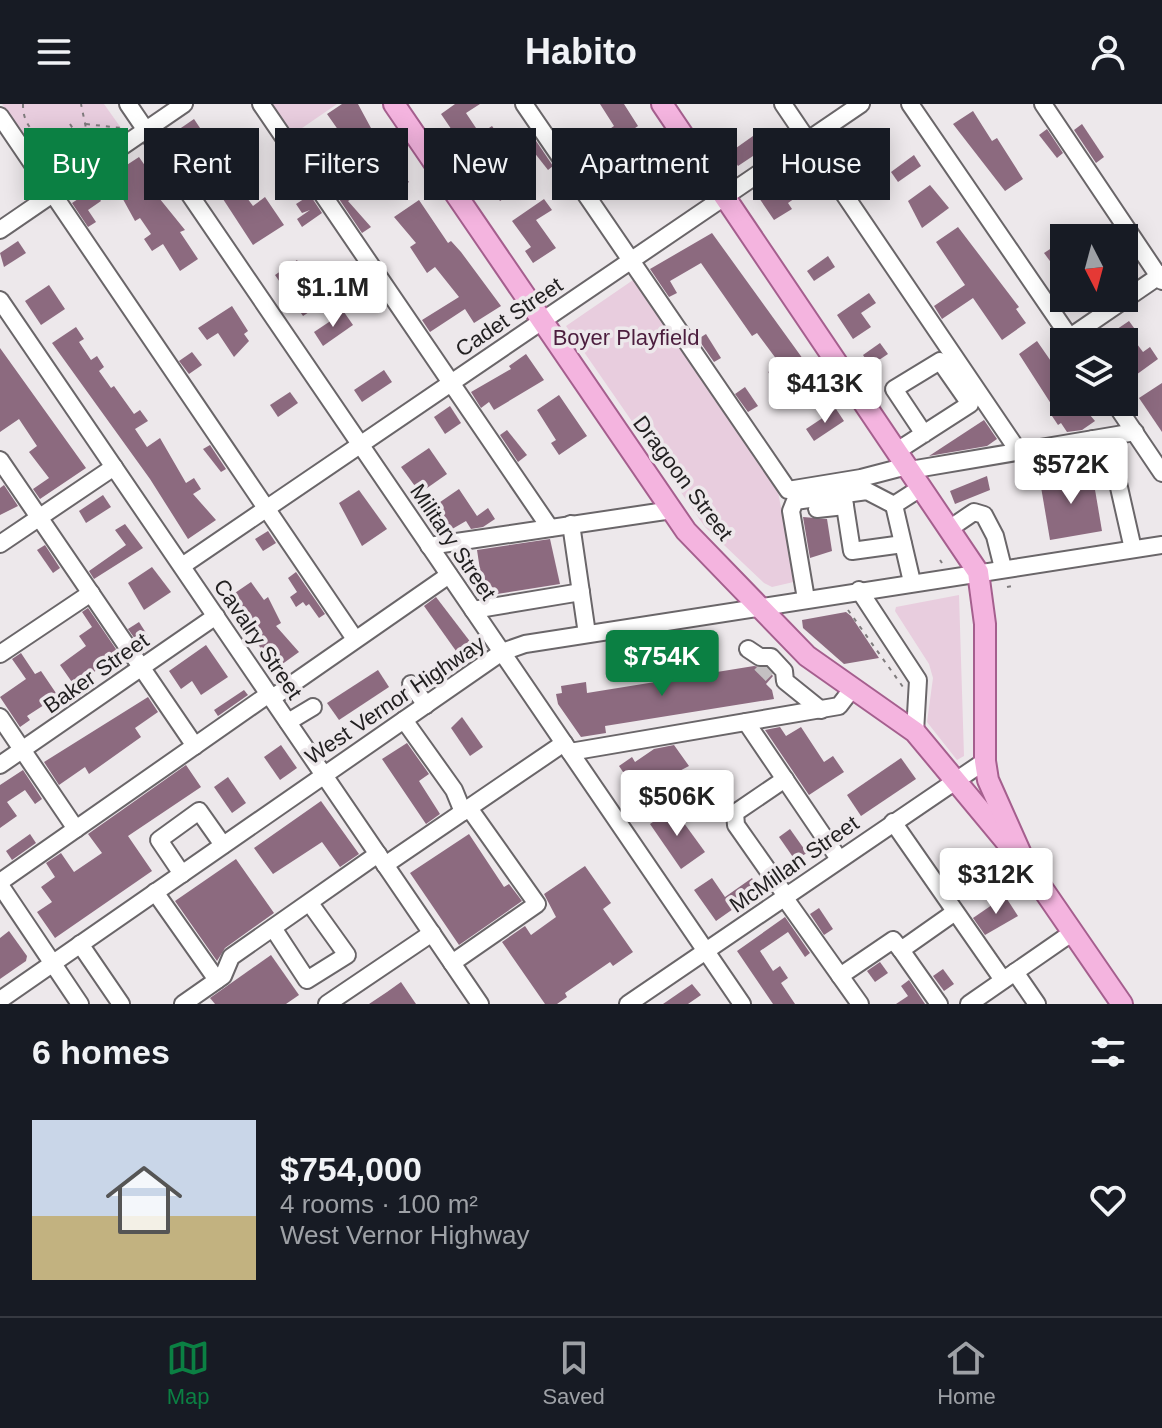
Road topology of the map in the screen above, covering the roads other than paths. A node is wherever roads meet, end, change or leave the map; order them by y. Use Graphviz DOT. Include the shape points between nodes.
graph roads {
  1 [pos="128,104"];
  2 [pos="184,104"];
  3 [pos="261,104"];
  4 [pos="394,104"];
  5 [pos="524,104"];
  6 [pos="662,104"];
  7 [pos="783,104"];
  8 [pos="861,104"];
  9 [pos="910,104"];
  10 [pos="1043,104"];
  11 [pos="0,116"];
  12 [pos="145,128"];
  13 [pos="149,128"];
  14 [pos="678,128"];
  15 [pos="800,128"];
  16 [pos="826,128"];
  17 [pos="24,151"];
  18 [pos="44,200"];
  19 [pos="57,200"];
  20 [pos="194,200"];
  21 [pos="720,200"];
  22 [pos="727,200"];
  23 [pos="849,200"];
  24 [pos="0,230"];
  25 [pos="630,260"];
  26 [pos="1161,277"];
  27 [pos="0,300"];
  28 [pos="5,318"];
  29 [pos="542,321"];
  30 [pos="1063,328"];
  31 [pos="1088,328"];
  32 [pos="451,383"];
  33 [pos="1124,416"];
  34 [pos="1135,432"];
  35 [pos="924,434"];
  36 [pos="1093,439"];
  37 [pos="360,445"];
  38 [pos="1019,452"];
  39 [pos="0,460"];
  40 [pos="905,462"];
  41 [pos="114,467"];
  42 [pos="1161,468"];
  43 [pos="922,487"];
  44 [pos="844,500"];
  45 [pos="894,505"];
  46 [pos="267,508"];
  47 [pos="817,509"];
  48 [pos="672,510"];
  49 [pos="39,517"];
  50 [pos="571,524"];
  51 [pos="550,528"];
  52 [pos="949,529"];
  53 [pos="0,544"];
  54 [pos="903,544"];
  55 [pos="1162,545"];
  56 [pos="429,546"];
  57 [pos="1133,549"];
  58 [pos="182,566"];
  59 [pos="978,572"];
  60 [pos="449,575"];
  61 [pos="1007,580"];
  62 [pos="912,582"];
  63 [pos="859,590"];
  64 [pos="581,592"];
  65 [pos="91,593"];
  66 [pos="806,599"];
  67 [pos="758,606"];
  68 [pos="473,610"];
  69 [pos="216,616"];
  70 [pos="587,634"];
  71 [pos="355,639"];
  72 [pos="502,652"];
  73 [pos="0,654"];
  74 [pos="765,665"];
  75 [pos="141,668"];
  76 [pos="411,684"];
  77 [pos="852,689"];
  78 [pos="271,696"];
  79 [pos="426,705"];
  80 [pos="313,707"];
  81 [pos="821,710"];
  82 [pos="0,717"];
  83 [pos="404,720"];
  84 [pos="288,722"];
  85 [pos="746,722"];
  86 [pos="915,732"];
  87 [pos="195,746"];
  88 [pos="567,748"];
  89 [pos="22,750"];
  90 [pos="985,761"];
  91 [pos="0,765"];
  92 [pos="324,775"];
  93 [pos="785,779"];
  94 [pos="954,780"];
  95 [pos="466,810"];
  96 [pos="893,822"];
  97 [pos="76,829"];
  98 [pos="223,845"];
  99 [pos="839,859"];
  100 [pos="382,860"];
  101 [pos="1025,863"];
  102 [pos="182,874"];
  103 [pos="1,888"];
  104 [pos="155,892"];
  105 [pos="785,896"];
  106 [pos="314,909"];
  107 [pos="955,912"];
  108 [pos="273,928"];
  109 [pos="1073,932"];
  110 [pos="432,933"];
  111 [pos="80,944"];
  112 [pos="901,950"];
  113 [pos="706,951"];
  114 [pos="53,963"];
  115 [pos="452,963"];
  116 [pos="840,976"];
  117 [pos="1009,976"];
  118 [pos="217,980"];
  119 [pos="0,1000"];
  120 [pos="80,1004"];
  121 [pos="121,1004"];
  122 [pos="183,1004"];
  123 [pos="327,1004"];
  124 [pos="480,1004"];
  125 [pos="628,1004"];
  126 [pos="742,1004"];
  127 [pos="860,1004"];
  128 [pos="939,1004"];
  129 [pos="969,1004"];
  130 [pos="1037,1004"];
  131 [pos="1122,1004"];
  1 -- 12 [label="street, Military Street"];
  2 -- 13 [label="street"];
  3 -- 32 [label="street"];
  4 -- 29 [label="main road, Dragoon Street"];
  5 -- 25 [label="street"];
  6 -- 14 [label="main road"];
  7 -- 15 [label="street"];
  8 -- 16 [label="street, Cadet Street"];
  9 -- 30 [label="street"];
  10 -- 26 [label="street"];
  11 -- 17 [label="street"];
  18 -- 24 [label="street"];
  19 -- 46 [label="street"];
  20 -- 37 [label="street, Military Street"];
  21 -- 25 [label="street, Cadet Street"];
  22 -- 40 [label="main road"];
  23 -- 38 [label="street"];
  25 -- 29 [label="street, Cadet Street"];
  25 -- 40 [label="street" via="788,490 861,478"];
  26 -- 31 [label="street"];
  27 -- 28 [label="street, Cavalry Street"];
  28 -- 41 [label="street, Cavalry Street"];
  29 -- 32 [label="street, Cadet Street"];
  29 -- 48 [label="main road, Dragoon Street"];
  32 -- 37 [label="street, Cadet Street"];
  32 -- 51 [label="street"];
  33 -- 34 [label="street"];
  34 -- 36 [label="street"];
  34 -- 42 [label="street"];
  35 -- 35 [label="street" via="970,404 940,361 894,389"];
  35 -- 40 [label="street"];
  36 -- 38 [label="street"];
  36 -- 57 [label="street" via="1113,461"];
  37 -- 46 [label="street, Cadet Street"];
  37 -- 56 [label="street, Military Street"];
  38 -- 40 [label="street"];
  39 -- 49 [label="street"];
  40 -- 43 [label="main road"];
  41 -- 49 [label="street"];
  41 -- 58 [label="street, Cavalry Street"];
  43 -- 45 [label="street"];
  43 -- 52 [label="main road"];
  44 -- 45 [label="street" via="867,491"];
  44 -- 47 [label="street"];
  44 -- 54 [label="street" via="852,551"];
  44 -- 66 [label="street" via="805,499 792,505"];
  45 -- 54 [label="street"];
  46 -- 58 [label="street, Cadet Street"];
  46 -- 71 [label="street"];
  48 -- 50 [label="street"];
  48 -- 67 [label="main road, Dragoon Street"];
  49 -- 53 [label="street"];
  49 -- 65 [label="street"];
  50 -- 51 [label="street"];
  50 -- 64 [label="street"];
  51 -- 56 [label="street"];
  52 -- 59 [label="main road"];
  52 -- 61 [label="street" via="974,512 984,515"];
  54 -- 62 [label="street"];
  55 -- 57 [label="street, West Vernor Highway"];
  56 -- 60 [label="street, Military Street"];
  57 -- 61 [label="street, West Vernor Highway"];
  58 -- 69 [label="street, Cavalry Street"];
  59 -- 61 [label="street, West Vernor Highway"];
  59 -- 62 [label="street, West Vernor Highway"];
  59 -- 90 [label="main road" via="985,624"];
  60 -- 68 [label="street, Military Street"];
  60 -- 71 [label="street"];
  62 -- 63 [label="street, West Vernor Highway"];
  63 -- 66 [label="street, West Vernor Highway"];
  63 -- 86 [label="street" via="918,680"];
  64 -- 68 [label="street"];
  64 -- 70 [label="street"];
  65 -- 73 [label="street"];
  65 -- 75 [label="street"];
  66 -- 67 [label="street, West Vernor Highway"];
  67 -- 70 [label="street, West Vernor Highway"];
  67 -- 77 [label="main road, Dragoon Street" via="807,656"];
  68 -- 72 [label="street, Military Street"];
  69 -- 75 [label="street, Baker Street"];
  69 -- 78 [label="street, Cavalry Street"];
  70 -- 72 [label="street, West Vernor Highway"];
  71 -- 78 [label="street"];
  72 -- 79 [label="street, West Vernor Highway"];
  72 -- 88 [label="street, Military Street"];
  74 -- 81 [label="street"];
  75 -- 87 [label="street"];
  75 -- 89 [label="street, Baker Street"];
  76 -- 79 [label="street"];
  77 -- 81 [label="street" via="839,706"];
  77 -- 86 [label="main road, Dragoon Street"];
  78 -- 84 [label="street, Cavalry Street"];
  78 -- 87 [label="street"];
  79 -- 83 [label="street, West Vernor Highway"];
  80 -- 84 [label="street"];
  81 -- 85 [label="street"];
  82 -- 89 [label="street"];
  83 -- 92 [label="street, West Vernor Highway"];
  83 -- 95 [label="street"];
  84 -- 92 [label="street, Cavalry Street"];
  85 -- 88 [label="street"];
  85 -- 93 [label="street"];
  86 -- 94 [label="main road, Dragoon Street"];
  87 -- 97 [label="street"];
  88 -- 95 [label="street"];
  88 -- 113 [label="street, Military Street"];
  89 -- 91 [label="street, Baker Street"];
  89 -- 97 [label="street"];
  90 -- 94 [label="street, McMillan Street"];
  90 -- 101 [label="main road" via="988,780"];
  92 -- 98 [label="street, West Vernor Highway"];
  92 -- 100 [label="street, Cavalry Street"];
  93 -- 99 [label="street"];
  93 -- 105 [label="street" via="735,813 736,825"];
  94 -- 96 [label="street, McMillan Street"];
  94 -- 101 [label="main road, Dragoon Street"];
  95 -- 100 [label="street"];
  95 -- 115 [label="street" via="537,904"];
  96 -- 99 [label="street, McMillan Street"];
  96 -- 107 [label="street"];
  97 -- 103 [label="street"];
  98 -- 102 [label="street, West Vernor Highway"];
  98 -- 102 [label="street" via="199,811 169,832 159,840"];
  99 -- 105 [label="street, McMillan Street"];
  100 -- 108 [label="street"];
  100 -- 110 [label="street, Cavalry Street"];
  101 -- 109 [label="main road"];
  102 -- 104 [label="street, West Vernor Highway"];
  103 -- 114 [label="street"];
  104 -- 111 [label="street, West Vernor Highway"];
  104 -- 118 [label="street"];
  105 -- 113 [label="street, McMillan Street"];
  105 -- 116 [label="street"];
  106 -- 108 [label="street" via="347,955 307,980"];
  107 -- 112 [label="street"];
  107 -- 117 [label="street"];
  108 -- 118 [label="street" via="231,957"];
  109 -- 117 [label="street"];
  109 -- 131 [label="main road"];
  110 -- 115 [label="street, Cavalry Street"];
  110 -- 123 [label="street"];
  111 -- 114 [label="street, West Vernor Highway"];
  111 -- 121 [label="street"];
  112 -- 116 [label="street" via="893,940"];
  112 -- 128 [label="street"];
  113 -- 125 [label="street, McMillan Street"];
  113 -- 126 [label="street, Military Street"];
  114 -- 119 [label="street, West Vernor Highway"];
  114 -- 120 [label="street"];
  115 -- 124 [label="street, Cavalry Street"];
  116 -- 127 [label="street"];
  117 -- 129 [label="street"];
  117 -- 130 [label="street"];
  118 -- 122 [label="street"];
}
